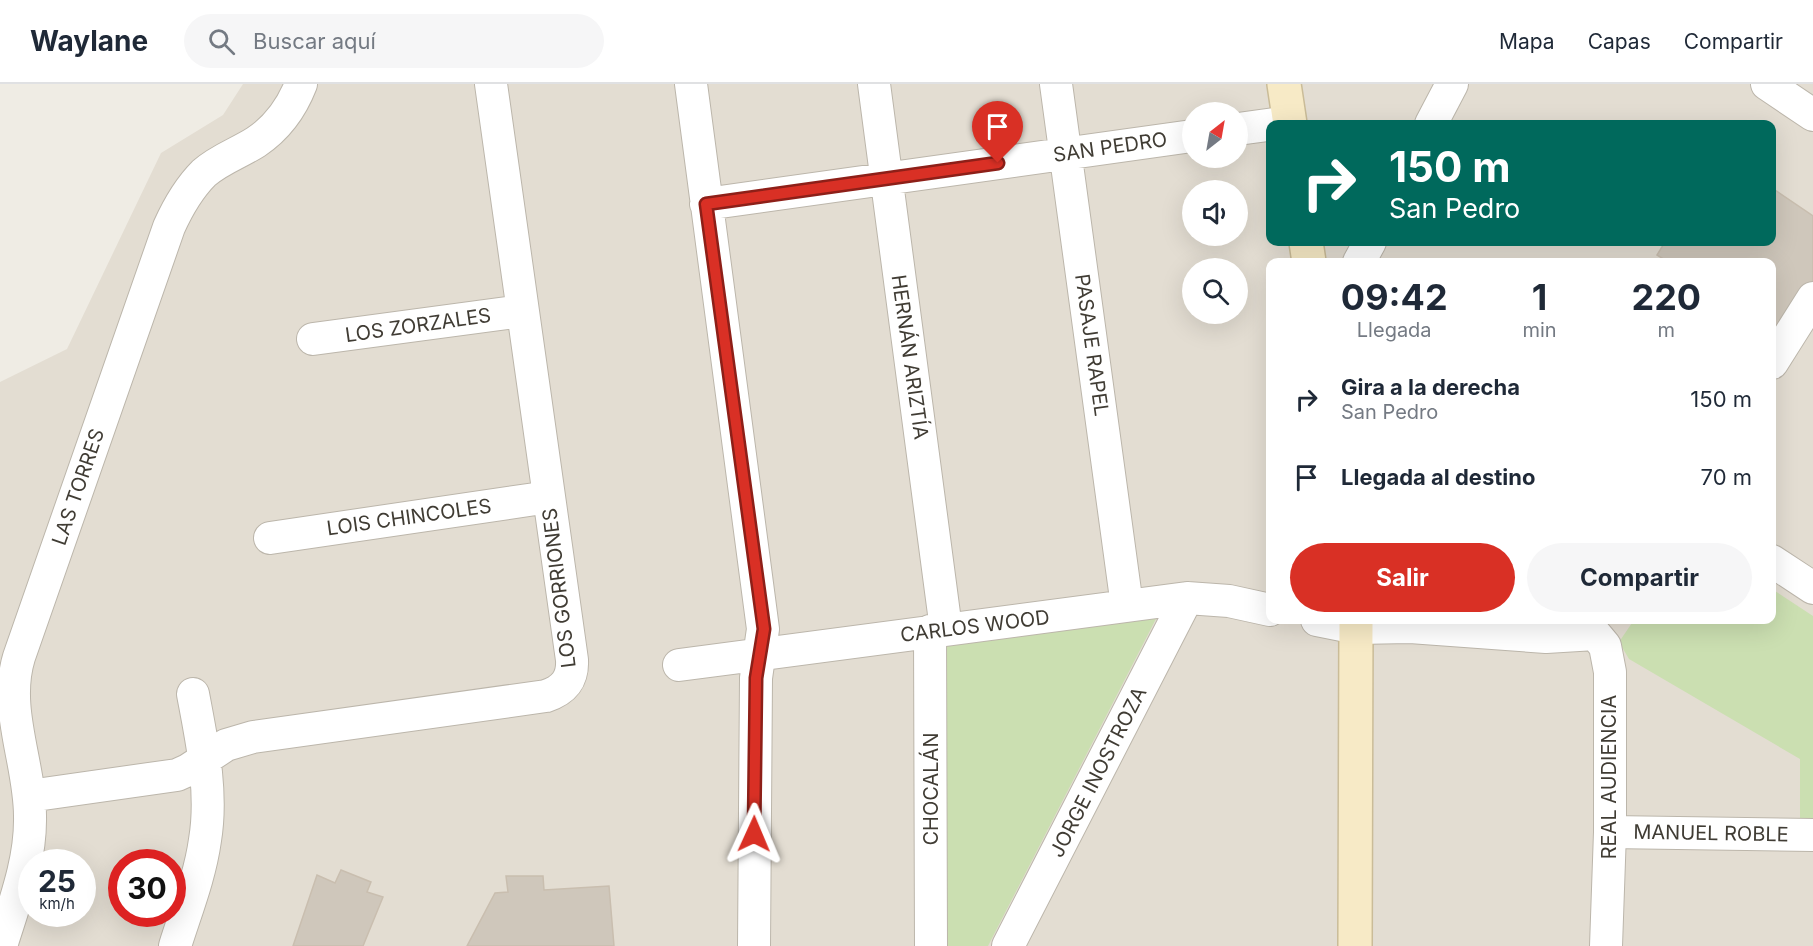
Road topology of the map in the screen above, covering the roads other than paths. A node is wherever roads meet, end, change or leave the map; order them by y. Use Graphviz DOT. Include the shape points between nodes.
graph roads {
  1 [pos="301,84"];
  2 [pos="491,84"];
  3 [pos="690,84"];
  4 [pos="874,84"];
  5 [pos="1056,84"];
  6 [pos="1284,84"];
  7 [pos="1452,84"];
  8 [pos="1767,84"];
  9 [pos="1813,115"];
  10 [pos="1289,120"];
  11 [pos="1433,120"];
  12 [pos="1266,126"];
  13 [pos="1248,128"];
  14 [pos="1182,137"];
  15 [pos="1066,153"];
  16 [pos="886,179"];
  17 [pos="706,204"];
  18 [pos="1813,298"];
  19 [pos="522,311"];
  20 [pos="1803,336"];
  21 [pos="313,339"];
  22 [pos="1776,360"];
  23 [pos="549,497"];
  24 [pos="270,538"];
  25 [pos="1776,564"];
  26 [pos="1813,588"];
  27 [pos="1187,598"];
  28 [pos="1127,606"];
  29 [pos="1266,609"];
  30 [pos="1357,624"];
  31 [pos="1603,627"];
  32 [pos="938,630"];
  33 [pos="760,654"];
  34 [pos="679,664"];
  35 [pos="193,694"];
  36 [pos="205,758"];
  37 [pos="29,796"];
  38 [pos="1610,832"];
  39 [pos="1813,835"];
  40 [pos="1,946"];
  41 [pos="175,946"];
  42 [pos="754,946"];
  43 [pos="931,946"];
  44 [pos="1008,946"];
  45 [pos="1354,946"];
  46 [pos="1606,946"];
  1 -- 37 [label="street, LAS TORRES" via="289,109 271,130 222,160 192,186 169,227 15,669 13,694"];
  2 -- 19 [label="street, LOS GORRIONES"];
  3 -- 17 [label="street"];
  4 -- 16 [label="street, HERNÁN ARIZTÍA"];
  5 -- 15 [label="street, PASAJE RAPEL"];
  6 -- 10 [label="street"];
  7 -- 11 [label="street"];
  8 -- 9 [label="street"];
  12 -- 13 [label="street"];
  14 -- 15 [label="street, SAN PEDRO"];
  15 -- 16 [label="street, SAN PEDRO"];
  15 -- 28 [label="street, PASAJE RAPEL"];
  16 -- 17 [label="street, SAN PEDRO"];
  16 -- 32 [label="street, HERNÁN ARIZTÍA"];
  17 -- 33 [label="street" via="764,629"];
  18 -- 20 [label="street"];
  19 -- 21 [label="street, LOS ZORZALES"];
  19 -- 23 [label="street, LOS GORRIONES"];
  20 -- 22 [label="street"];
  23 -- 24 [label="street, LOIS CHINCOLES"];
  23 -- 36 [label="street, LOS GORRIONES" via="572,660 571,675 562,688 546,696 253,737"];
  25 -- 26 [label="street"];
  27 -- 28 [label="street, CARLOS WOOD"];
  27 -- 29 [label="street, CARLOS WOOD"];
  27 -- 44 [label="street, JORGE INOSTROZA"];
  28 -- 32 [label="street, CARLOS WOOD"];
  30 -- 31 [label="street" via="1546,637"];
  30 -- 45 [label="street"];
  31 -- 38 [label="street, REAL AUDIENCIA" via="1610,672"];
  32 -- 33 [label="street, CARLOS WOOD"];
  32 -- 43 [label="street, CHOCALÁN"];
  33 -- 34 [label="street, CARLOS WOOD"];
  33 -- 42 [label="street" via="756,678"];
  35 -- 36 [label="street"];
  36 -- 37 [label="street, LOS GORRIONES" via="188,770 166,777"];
  36 -- 41 [label="street" via="207,811 202,860"];
  37 -- 40 [label="street, LAS TORRES" via="26,860"];
  38 -- 39 [label="street, MANUEL ROBLE"];
  38 -- 46 [label="street, REAL AUDIENCIA"];
}
